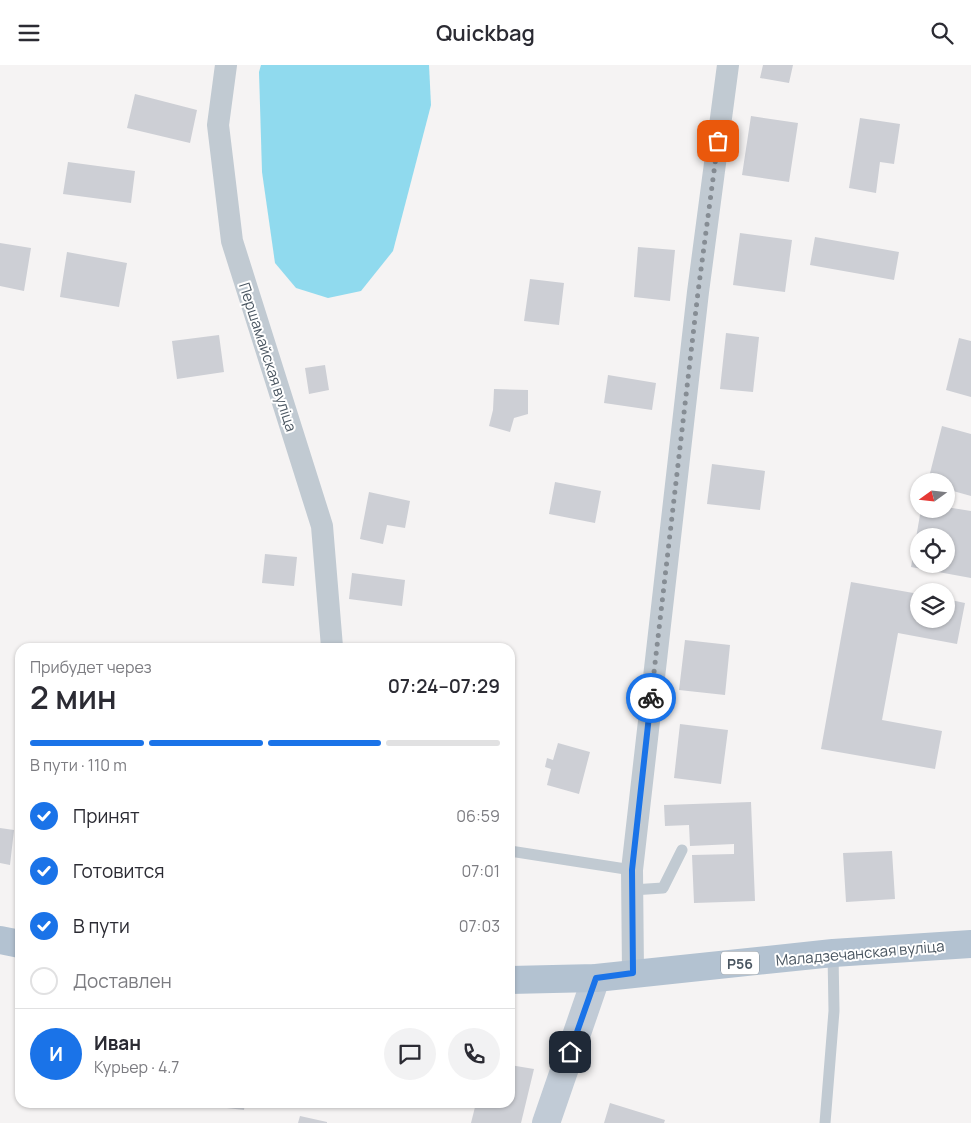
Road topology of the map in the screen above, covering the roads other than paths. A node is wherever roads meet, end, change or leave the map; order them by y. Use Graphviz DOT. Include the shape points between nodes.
graph roads {
  1 [pos="226,65"];
  2 [pos="728,65"];
  3 [pos="332,643"];
  4 [pos="682,850"];
  5 [pos="515,852"];
  6 [pos="632,880"];
  7 [pos="0,940"];
  8 [pos="15,943"];
  9 [pos="971,944"];
  10 [pos="833,953"];
  11 [pos="633,973"];
  12 [pos="596,978"];
  13 [pos="515,980"];
  14 [pos="546,1123"];
  15 [pos="825,1123"];
  1 -- 3 [label="street, Першамайская вуліца" via="218,125 232,241 322,526"];
  2 -- 6 [label="street" via="698,292"];
  4 -- 6 [label="lane" via="663,888"];
  5 -- 6 [label="lane"];
  6 -- 11 [label="street"];
  7 -- 8 [label="main road"];
  9 -- 10 [label="main road, Маладзечанская вуліца / Р56"];
  10 -- 11 [label="main road, Маладзечанская вуліца / Р56"];
  10 -- 15 [label="lane" via="834,1011"];
  11 -- 12 [label="main road, Маладзечанская вуліца / Р56"];
  12 -- 13 [label="main road, Маладзечанская вуліца / Р56"];
  12 -- 14 [label="street"];
}
